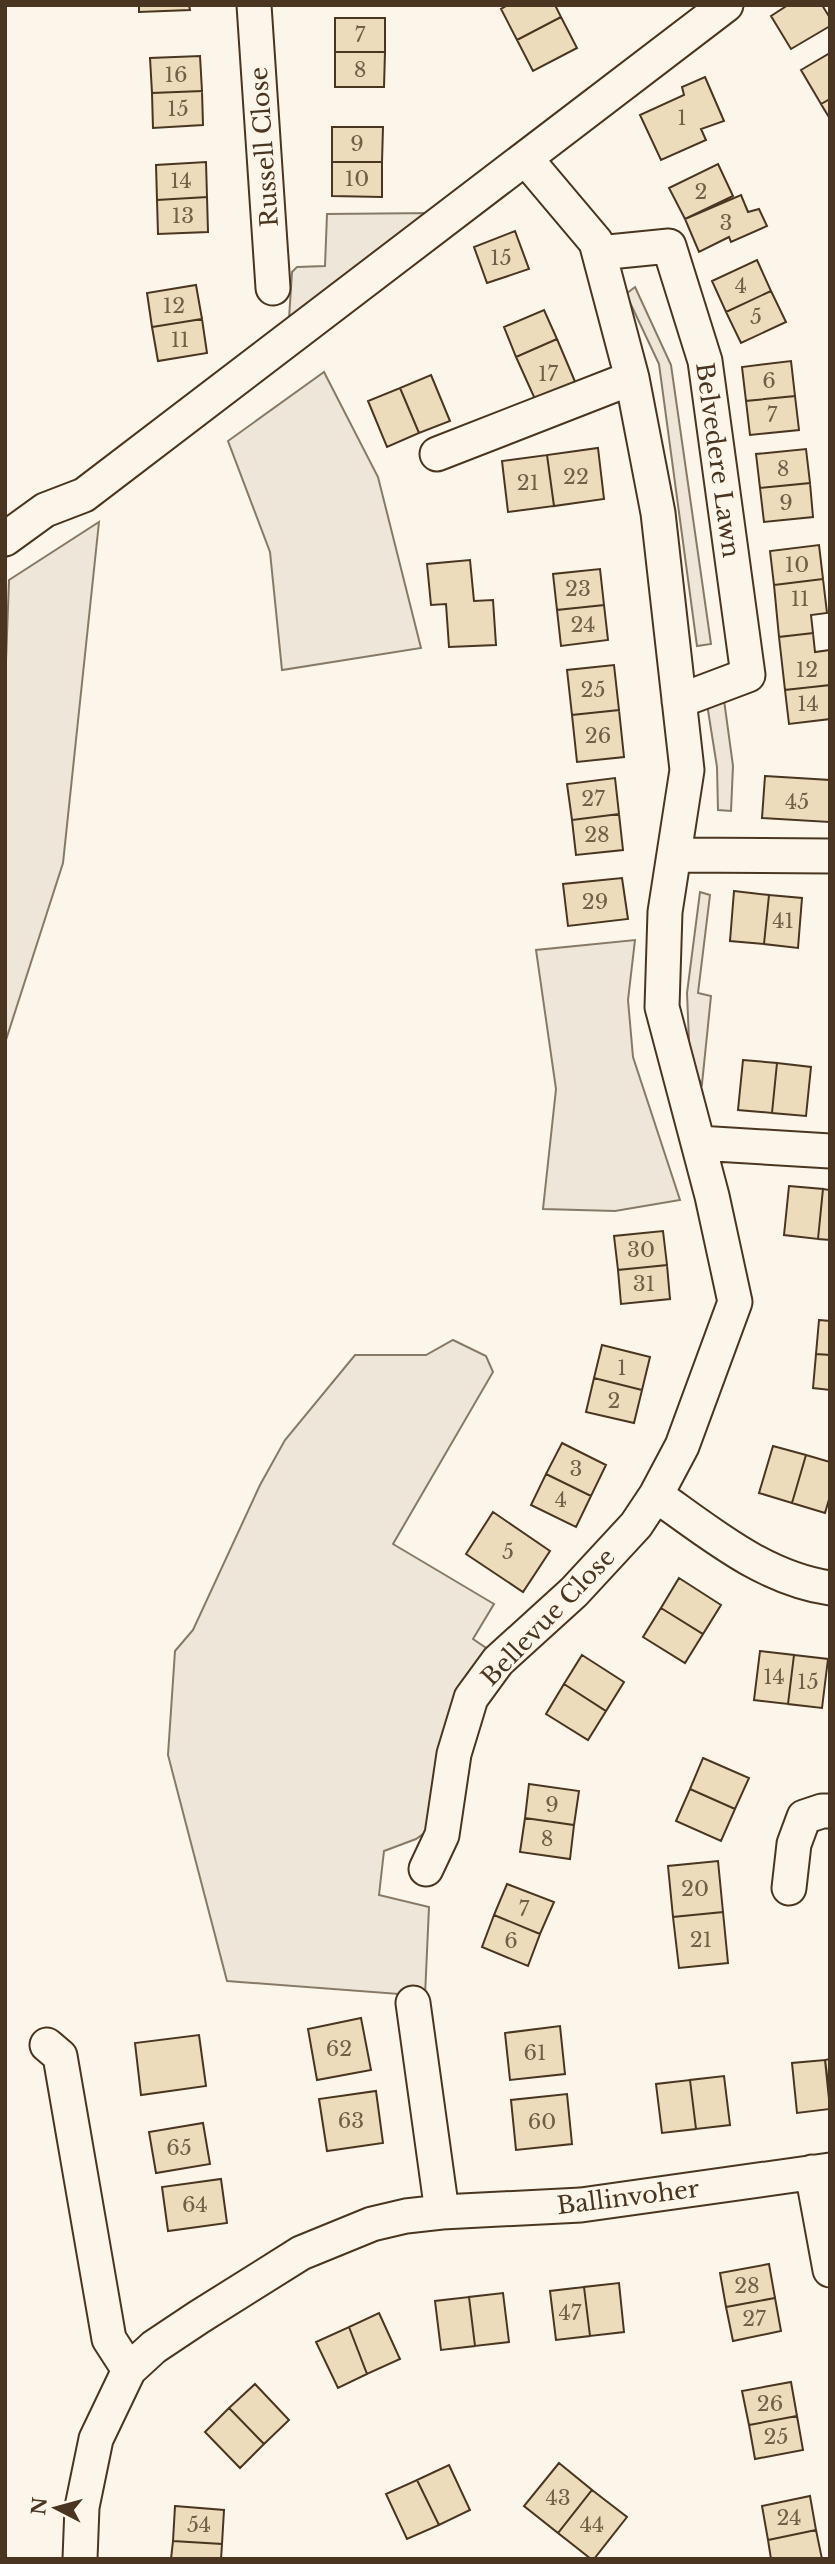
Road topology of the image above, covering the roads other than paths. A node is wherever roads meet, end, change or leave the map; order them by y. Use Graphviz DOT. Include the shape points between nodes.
graph roads {
  1 [pos="254,5"];
  2 [pos="726,5"];
  3 [pos="526,159"];
  4 [pos="599,253"];
  5 [pos="272,288"];
  6 [pos="632,378"];
  7 [pos="437,454"];
  8 [pos="5,538"];
  9 [pos="679,701"];
  10 [pos="674,855"];
  11 [pos="830,856"];
  12 [pos="698,1143"];
  13 [pos="830,1151"];
  14 [pos="656,1495"];
  15 [pos="830,1588"];
  16 [pos="830,1811"];
  17 [pos="426,1869"];
  18 [pos="789,1888"];
  19 [pos="413,2003"];
  20 [pos="47,2045"];
  21 [pos="821,2171"];
  22 [pos="442,2212"];
  23 [pos="830,2270"];
  24 [pos="129,2370"];
  25 [pos="80,2559"];
  1 -- 5 [label="street, Russell Close"];
  2 -- 3 [label="street"];
  3 -- 4 [label="street" via="596,242"];
  3 -- 8 [label="street" via="84,495 45,510"];
  4 -- 6 [label="street"];
  4 -- 9 [label="street, Belvedere Lawn" via="669,246 705,361 748,675"];
  6 -- 7 [label="street"];
  6 -- 9 [label="street" via="658,513"];
  9 -- 10 [label="street" via="687,770"];
  10 -- 11 [label="street"];
  10 -- 12 [label="street" via="662,1007"];
  12 -- 13 [label="street"];
  12 -- 14 [label="street, Bellevue Close" via="736,1302 682,1446"];
  14 -- 15 [label="street" via="765,1569"];
  14 -- 17 [label="street, Bellevue Close" via="636,1525 574,1592 498,1661 471,1698 454,1754 442,1835"];
  16 -- 18 [label="street" via="804,1817 794,1844"];
  19 -- 22 [label="street"];
  20 -- 24 [label="street" via="60,2056 109,2339"];
  21 -- 22 [label="street, Ballinvoher" via="581,2205"];
  21 -- 23 [label="street, Ballinvoher"];
  22 -- 24 [label="street, Ballinvoher" via="372,2224 301,2253 199,2317"];
  24 -- 25 [label="street, Ballinvoher" via="96,2439 82,2507"];
}
